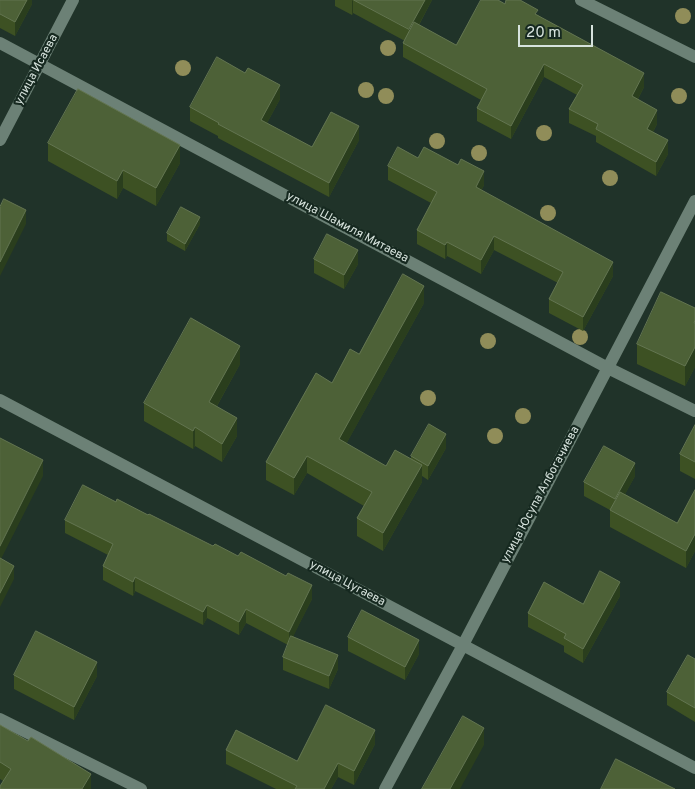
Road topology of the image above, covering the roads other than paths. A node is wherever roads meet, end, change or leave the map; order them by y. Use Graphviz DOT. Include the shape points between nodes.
graph roads {
  1 [pos="73,0"];
  2 [pos="581,0"];
  3 [pos="0,43"];
  4 [pos="695,57"];
  5 [pos="40,64"];
  6 [pos="0,140"];
  7 [pos="695,201"];
  8 [pos="608,368"];
  9 [pos="0,400"];
  10 [pos="695,411"];
  11 [pos="462,645"];
  12 [pos="0,719"];
  13 [pos="695,768"];
  14 [pos="141,789"];
  15 [pos="385,789"];
  1 -- 5 [label="street, улица Исаева"];
  2 -- 4 [label="street"];
  3 -- 5 [label="street, улица Шамиля Митаева"];
  5 -- 6 [label="street, улица Исаева"];
  5 -- 8 [label="street, улица Шамиля Митаева"];
  7 -- 8 [label="street, улица Юсупа Албогачиева"];
  8 -- 10 [label="street, улица Шамиля Митаева"];
  8 -- 11 [label="street, улица Юсупа Албогачиева"];
  9 -- 11 [label="street, улица Цугаева"];
  11 -- 13 [label="street, улица Цугаева"];
  11 -- 15 [label="street, улица Юсупа Албогачиева"];
  12 -- 14 [label="street"];
}
